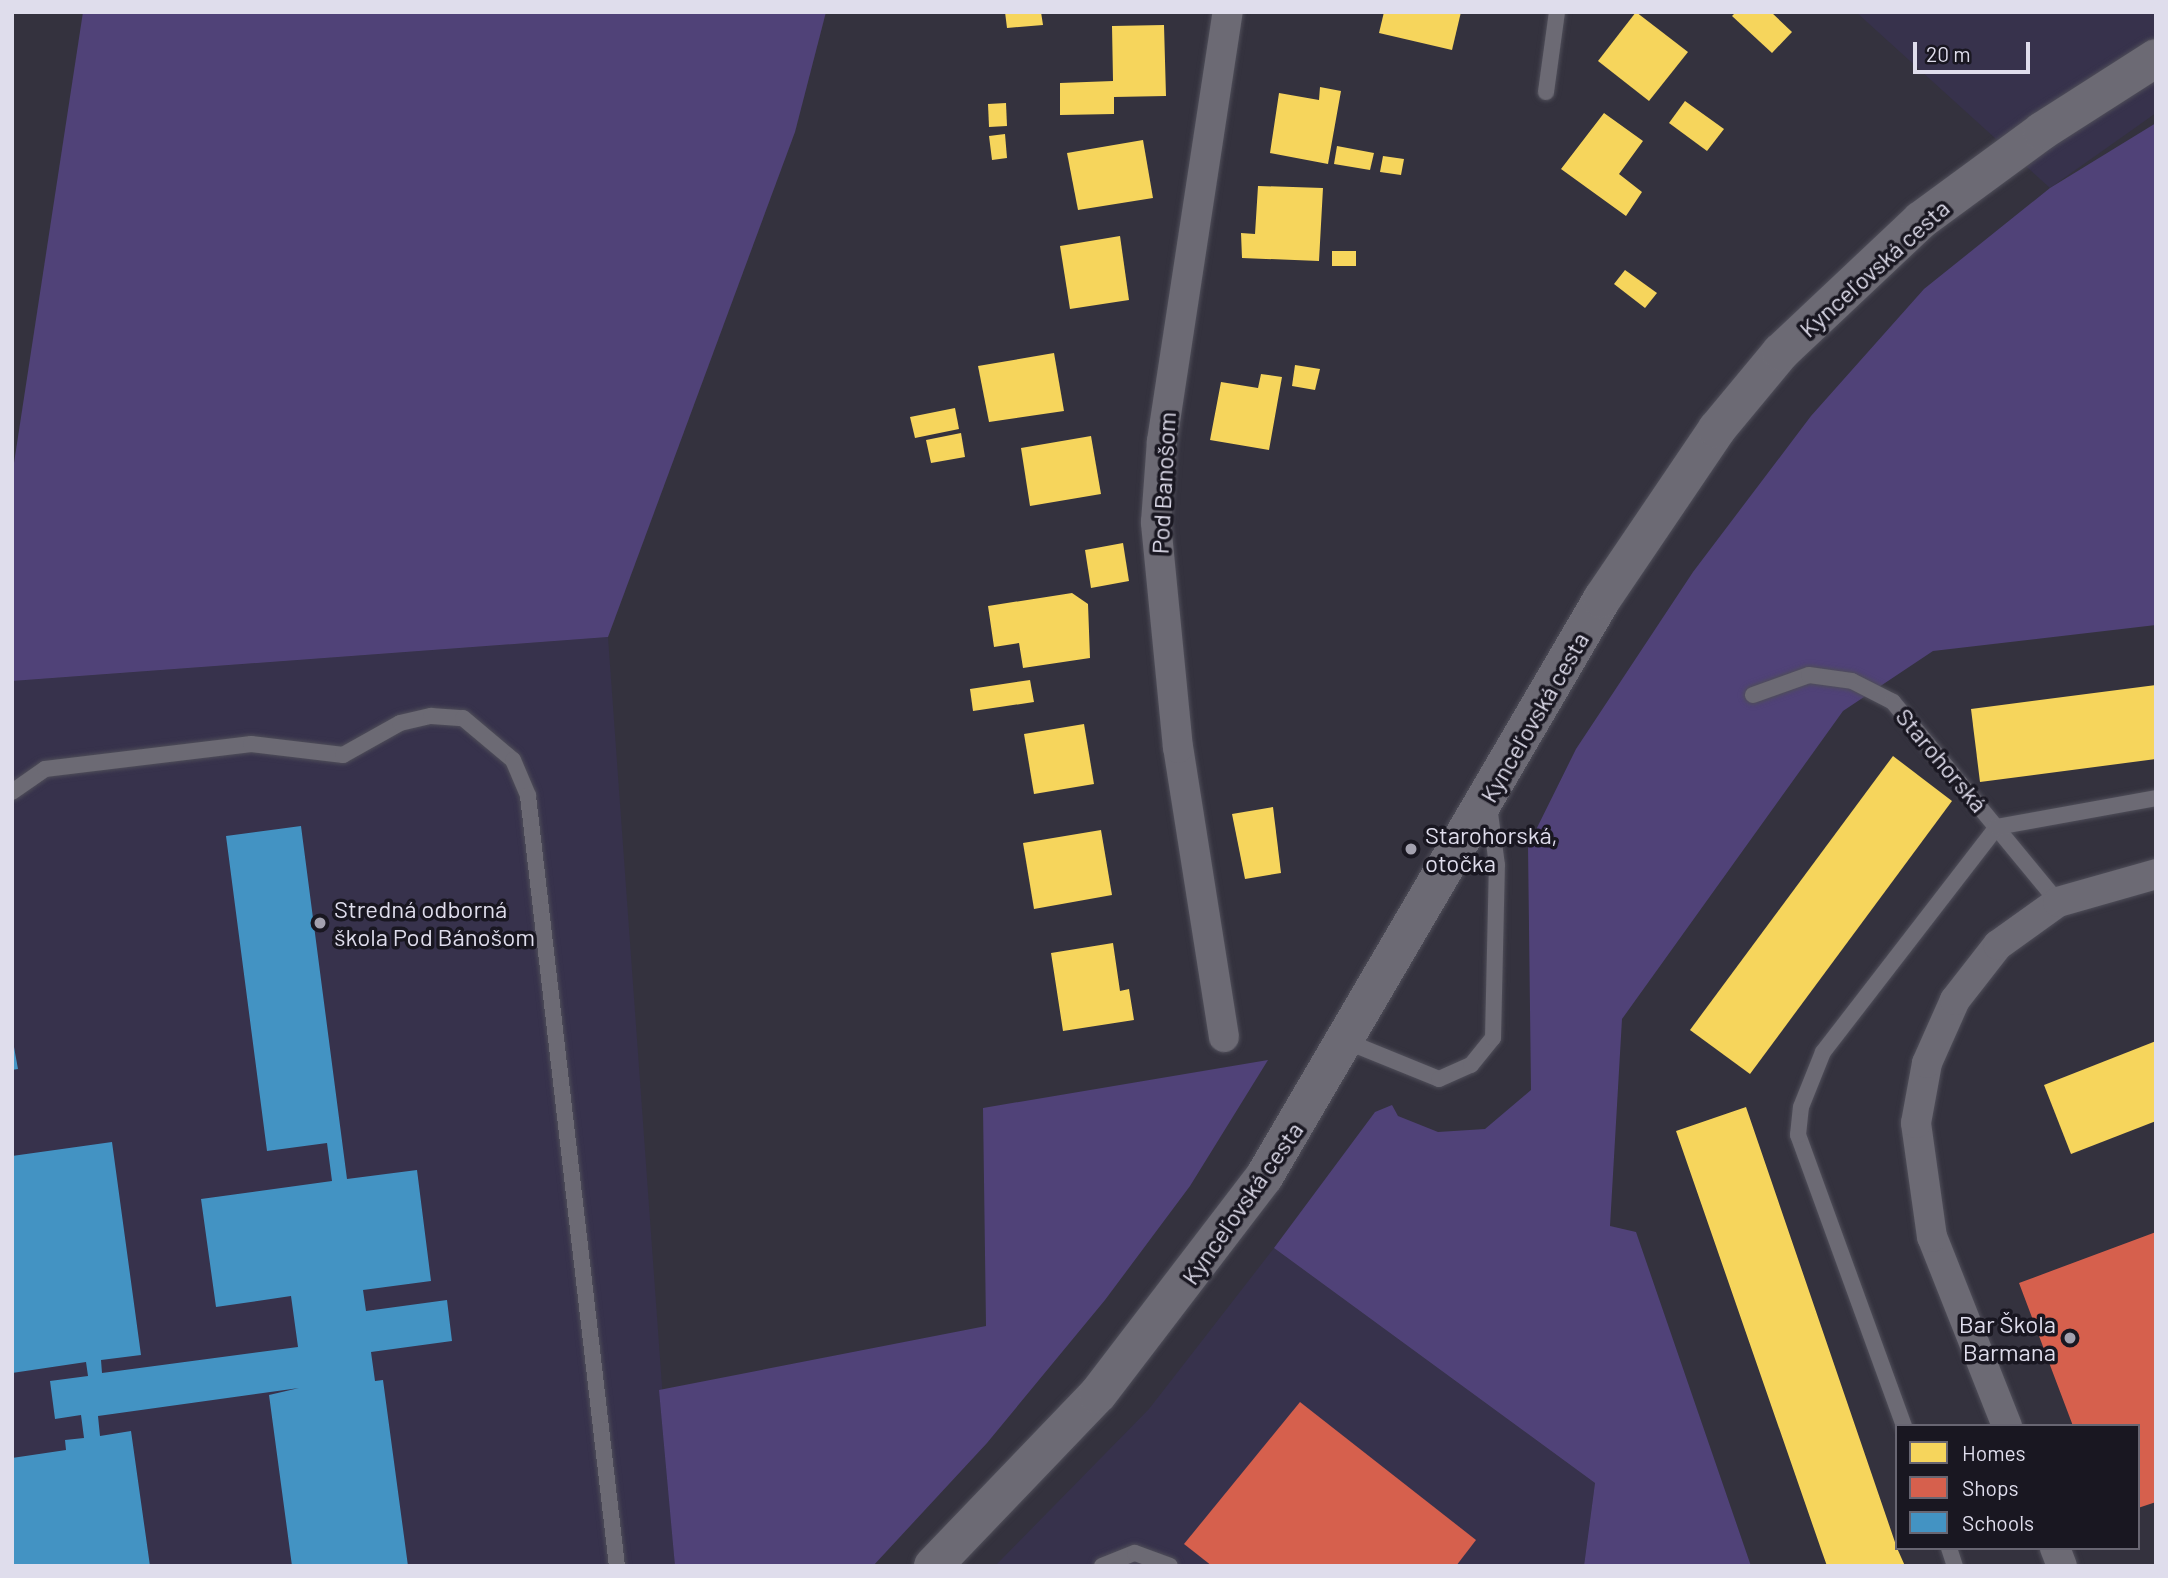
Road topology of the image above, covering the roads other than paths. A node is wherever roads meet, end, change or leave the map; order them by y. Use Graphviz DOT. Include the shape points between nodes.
graph roads {
  1 [pos="1228,12"];
  2 [pos="1557,12"];
  3 [pos="2156,58"];
  4 [pos="1546,92"];
  5 [pos="1753,695"];
  6 [pos="12,792"];
  7 [pos="1488,794"];
  8 [pos="2156,797"];
  9 [pos="1997,827"];
  10 [pos="2156,874"];
  11 [pos="2059,901"];
  12 [pos="1224,1037"];
  13 [pos="1348,1042"];
  14 [pos="1903,1424"];
  15 [pos="2006,1424"];
  16 [pos="617,1566"];
  17 [pos="933,1566"];
  18 [pos="1102,1566"];
  19 [pos="1170,1566"];
  1 -- 12 [label="street, Pod Banošom" via="1161,441 1156,522 1178,748"];
  2 -- 4 [label="lane"];
  3 -- 7 [label="street, Kynceľovská cesta" via="2042,131 1922,220 1781,352 1660,508"];
  5 -- 9 [label="lane, Starohorská" via="1809,674 1852,681 1893,702"];
  6 -- 16 [label="lane" via="45,769 251,744 343,755 400,723 431,716 463,718 513,760 528,796"];
  7 -- 13 [label="street, Kynceľovská cesta"];
  7 -- 13 [label="lane" via="1497,865 1493,1038 1471,1065 1439,1079"];
  8 -- 9 [label="lane"];
  9 -- 11 [label="lane, Starohorská"];
  9 -- 14 [label="lane" via="1823,1052 1801,1107 1798,1135"];
  10 -- 11 [label="street"];
  11 -- 15 [label="street" via="1998,945 1955,1000 1927,1063 1916,1123 1932,1237"];
  13 -- 17 [label="street, Kynceľovská cesta" via="1264,1177 1159,1320 1038,1459"];
  18 -- 19 [label="lane" via="1135,1553"];
}
